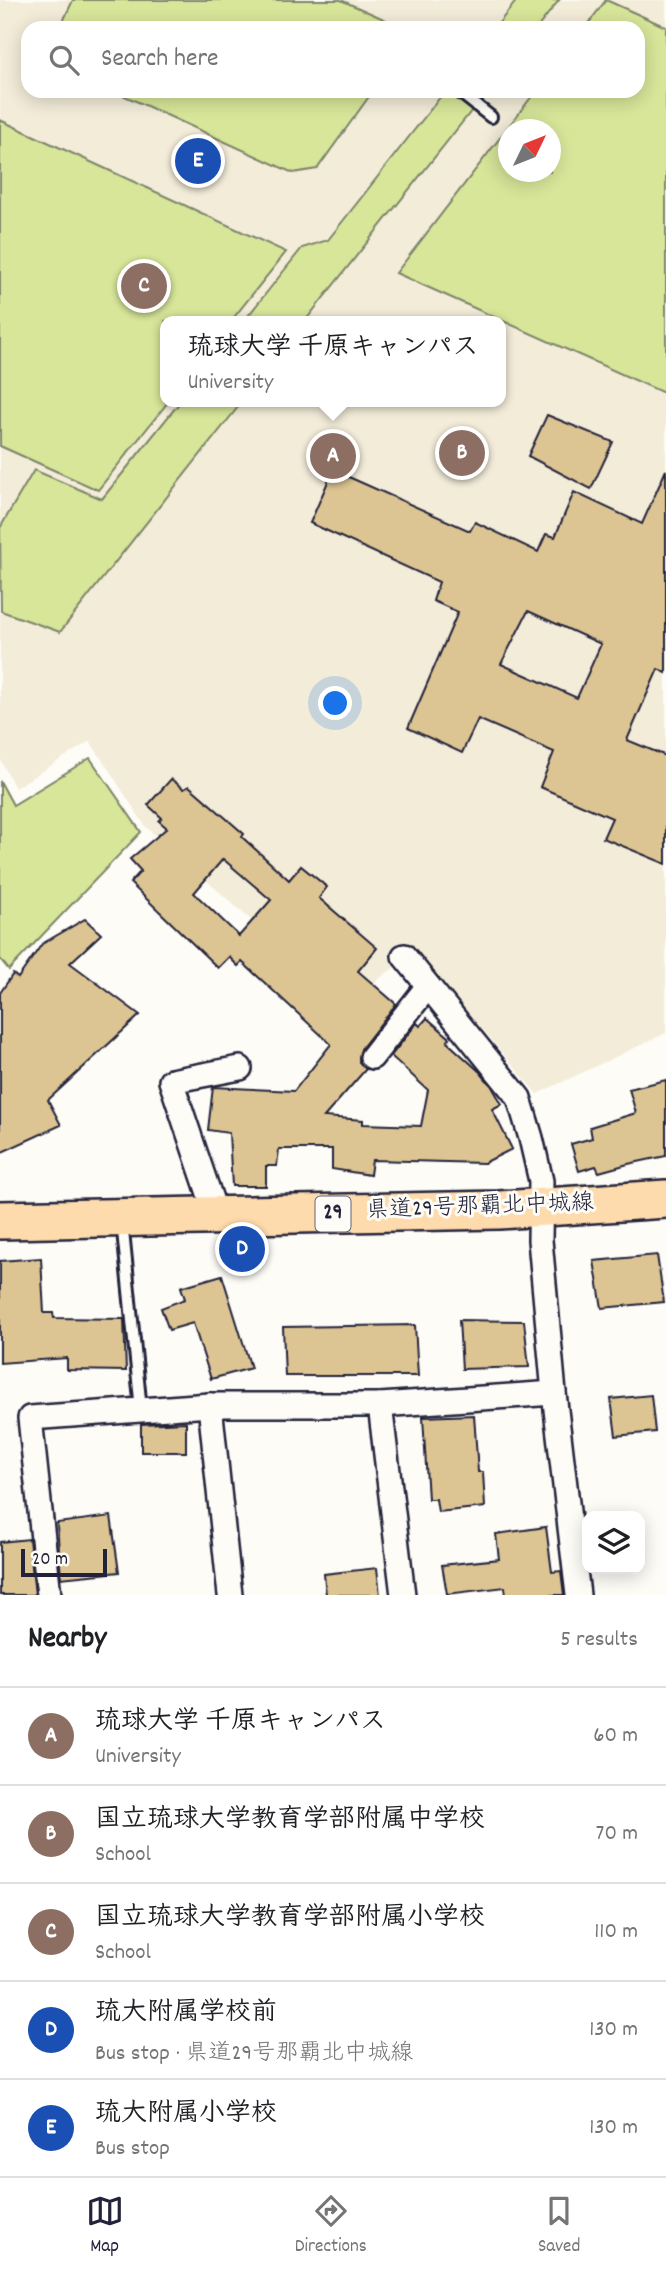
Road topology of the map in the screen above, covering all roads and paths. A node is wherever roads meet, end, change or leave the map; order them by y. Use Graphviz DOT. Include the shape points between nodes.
graph roads {
  1 [pos="467,98"];
  2 [pos="491,117"];
  3 [pos="404,957"];
  4 [pos="428,986"];
  5 [pos="372,1057"];
  6 [pos="240,1068"];
  7 [pos="666,1199"];
  8 [pos="539,1208"];
  9 [pos="217,1217"];
  10 [pos="122,1218"];
  11 [pos="0,1220"];
  12 [pos="554,1393"];
  13 [pos="210,1405"];
  14 [pos="380,1405"];
  15 [pos="141,1410"];
  16 [pos="49,1595"];
  17 [pos="230,1595"];
  18 [pos="403,1595"];
  19 [pos="578,1595"];
  1 -- 2 [label="lane"];
  3 -- 4 [label="street"];
  4 -- 5 [label="street"];
  4 -- 8 [label="street" via="519,1098 541,1181"];
  6 -- 9 [label="street" via="171,1081"];
  7 -- 8 [label="main road, 県道29号那覇北中城線 / 29"];
  8 -- 9 [label="main road, 県道29号那覇北中城線 / 29"];
  8 -- 12 [label="street"];
  9 -- 10 [label="main road, 県道29号那覇北中城線 / 29"];
  10 -- 11 [label="main road, 県道29号那覇北中城線 / 29"];
  10 -- 15 [label="lane"];
  12 -- 14 [label="street"];
  12 -- 19 [label="street"];
  13 -- 14 [label="street"];
  13 -- 15 [label="street"];
  13 -- 17 [label="street"];
  14 -- 18 [label="street"];
  15 -- 16 [label="street" via="30,1418"];
}
